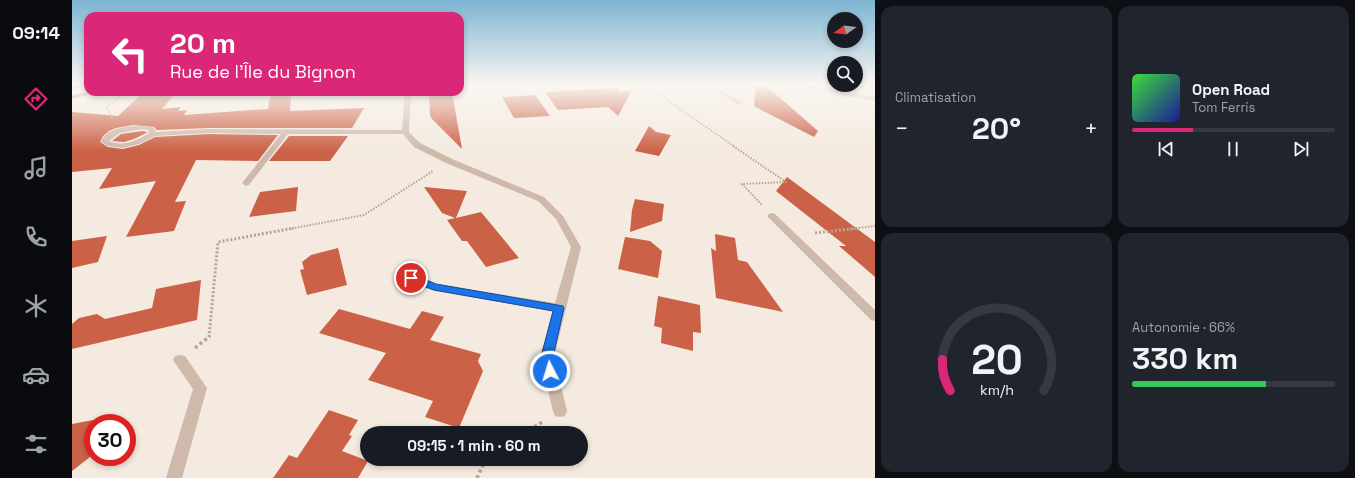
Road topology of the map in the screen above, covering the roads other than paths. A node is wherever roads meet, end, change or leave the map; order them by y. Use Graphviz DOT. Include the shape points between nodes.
graph roads {
  1 [pos="407,106"];
  2 [pos="286,132"];
  3 [pos="405,132"];
  4 [pos="153,134"];
  5 [pos="246,183"];
  6 [pos="772,216"];
  7 [pos="411,278"];
  8 [pos="559,308"];
  9 [pos="875,317"];
  10 [pos="180,360"];
  11 [pos="560,411"];
  12 [pos="174,478"];
  1 -- 3 [label="street"];
  2 -- 3 [label="street"];
  2 -- 4 [label="street" via="209,131"];
  2 -- 5 [label="street"];
  3 -- 8 [label="street" via="417,145 449,161 541,199 560,218 576,247"];
  4 -- 4 [label="street" via="144,140 129,144 113,145 105,142 118,131 142,127 152,129"];
  6 -- 9 [label="street"];
  7 -- 8 [label="street" via="434,287"];
  8 -- 11 [label="street" via="547,357"];
  10 -- 12 [label="street" via="200,388"];
}
